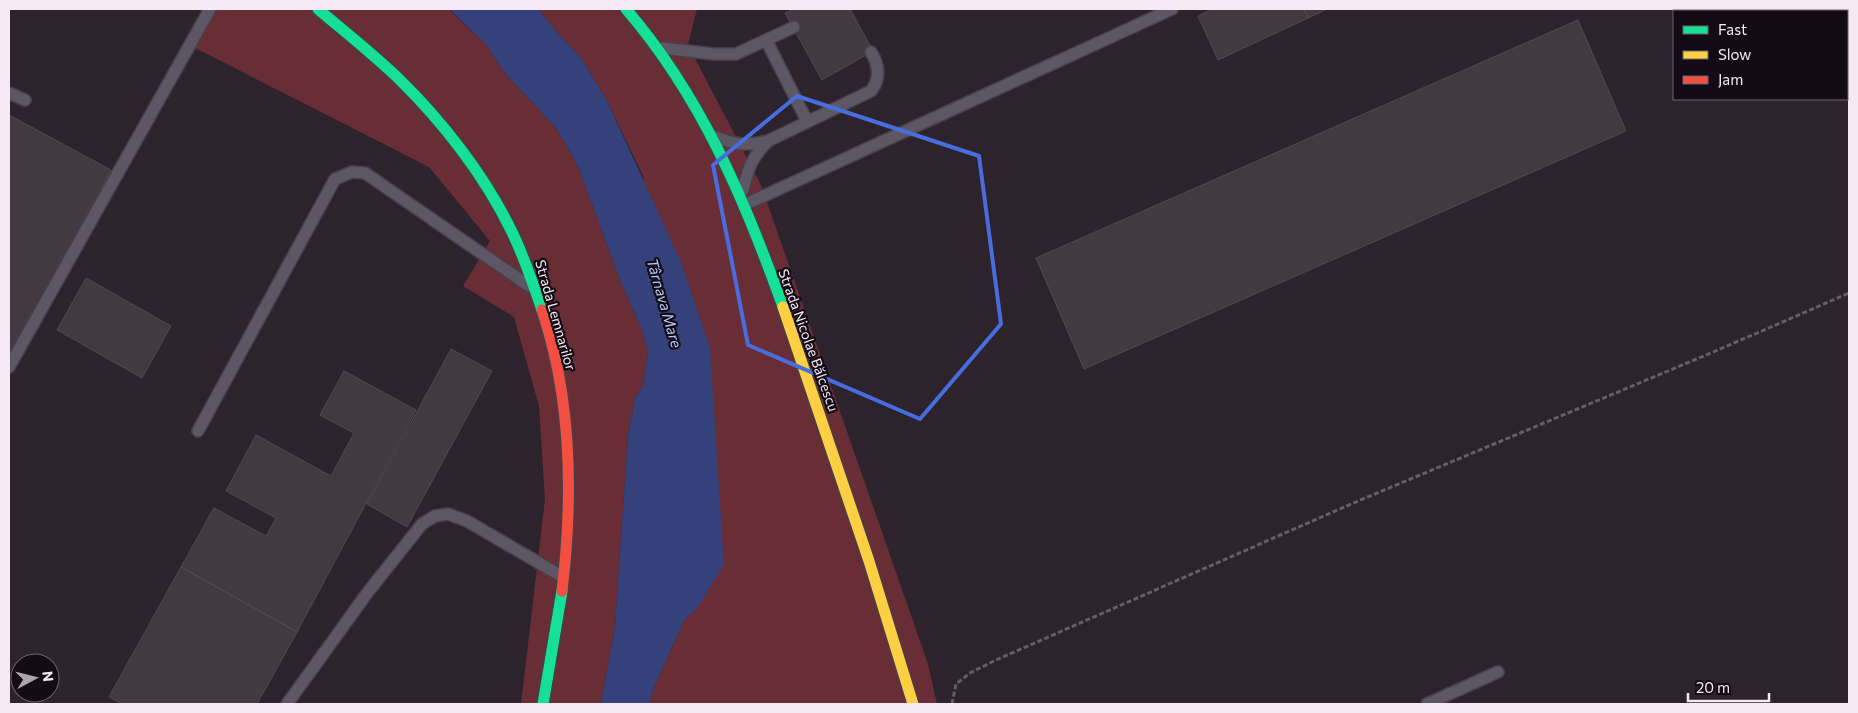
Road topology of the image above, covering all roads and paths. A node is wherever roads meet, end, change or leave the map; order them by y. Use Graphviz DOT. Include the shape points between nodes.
graph roads {
  1 [pos="210,9"];
  2 [pos="318,9"];
  3 [pos="626,9"];
  4 [pos="1172,9"];
  5 [pos="794,27"];
  6 [pos="766,40"];
  7 [pos="659,48"];
  8 [pos="871,52"];
  9 [pos="9,93"];
  10 [pos="25,100"];
  11 [pos="807,121"];
  12 [pos="710,134"];
  13 [pos="768,141"];
  14 [pos="742,202"];
  15 [pos="536,291"];
  16 [pos="1849,293"];
  17 [pos="9,367"];
  18 [pos="198,431"];
  19 [pos="564,578"];
  20 [pos="1498,672"];
  21 [pos="287,704"];
  22 [pos="544,704"];
  23 [pos="913,704"];
  24 [pos="952,704"];
  25 [pos="1427,704"];
  1 -- 17 [label="lane"];
  2 -- 15 [label="street, Strada Lemnarilor" via="381,62 424,105 459,148 511,231"];
  3 -- 7 [label="street, Strada Nicolae Bălcescu"];
  4 -- 14 [label="lane"];
  5 -- 6 [label="lane"];
  6 -- 7 [label="lane" via="736,54"];
  6 -- 11 [label="lane"];
  7 -- 12 [label="street, Strada Nicolae Bălcescu"];
  8 -- 11 [label="lane" via="878,68 876,85 871,91"];
  9 -- 10 [label="lane"];
  11 -- 13 [label="lane"];
  12 -- 13 [label="lane" via="745,145"];
  12 -- 14 [label="street, Strada Nicolae Bălcescu"];
  13 -- 14 [label="lane" via="750,162"];
  14 -- 23 [label="street, Strada Nicolae Bălcescu" via="798,349"];
  15 -- 18 [label="lane" via="365,173 352,172 335,179"];
  15 -- 19 [label="street, Strada Lemnarilor" via="555,358 565,410 569,494"];
  16 -- 24 [label="path" via="1351,504 996,660 956,684"];
  19 -- 21 [label="lane" via="467,521 448,514 435,516 422,524 368,592"];
  19 -- 22 [label="street, Strada Lemnarilor"];
  20 -- 25 [label="lane"];
}
